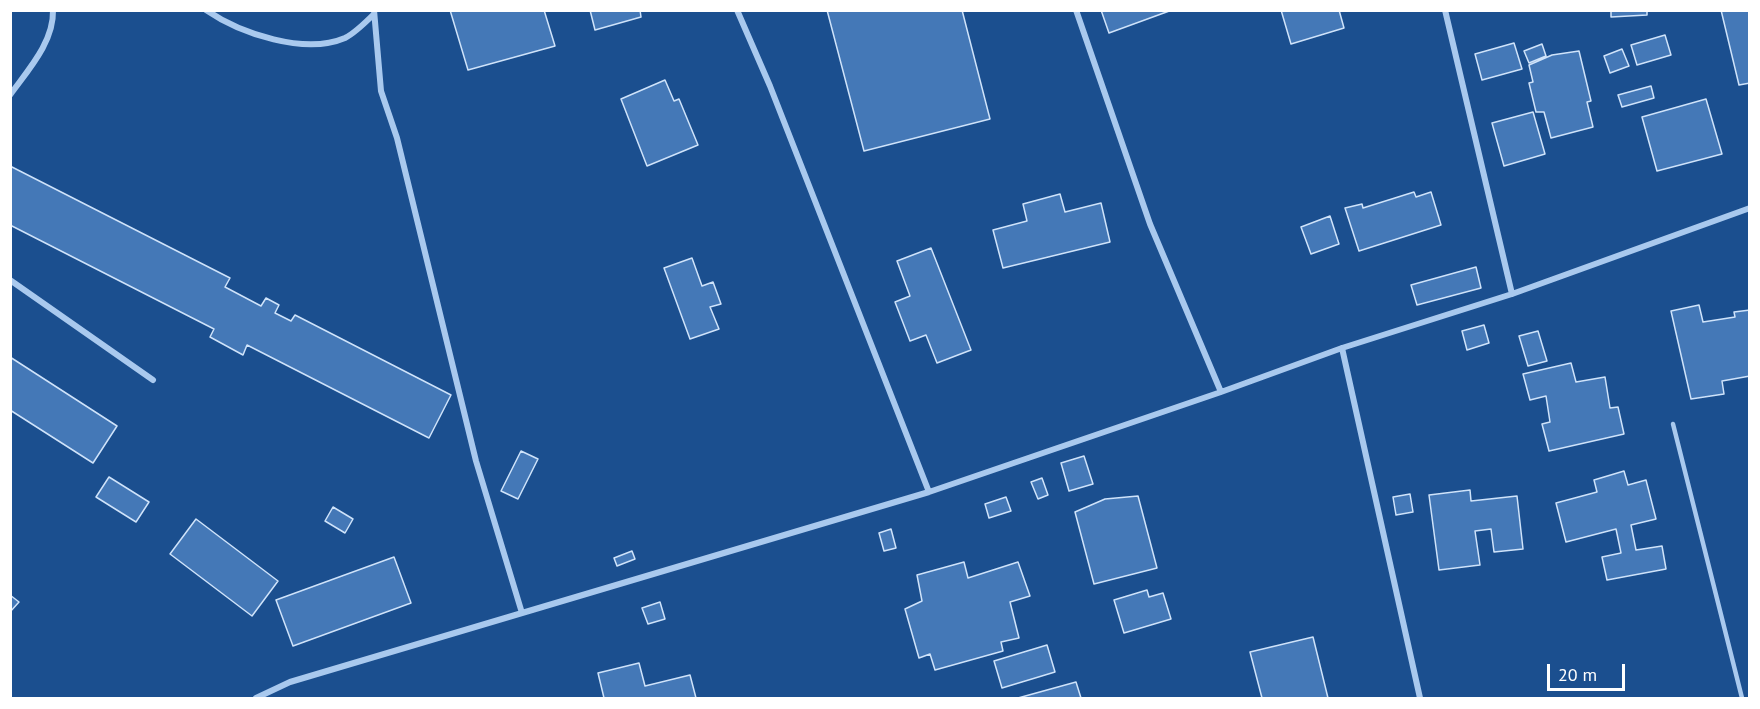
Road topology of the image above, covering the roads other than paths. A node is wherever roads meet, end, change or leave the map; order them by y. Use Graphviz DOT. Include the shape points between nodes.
graph roads {
  1 [pos="53,10"];
  2 [pos="207,10"];
  3 [pos="737,10"];
  4 [pos="1076,10"];
  5 [pos="1444,10"];
  6 [pos="374,12"];
  7 [pos="10,95"];
  8 [pos="1749,208"];
  9 [pos="10,280"];
  10 [pos="1512,294"];
  11 [pos="1342,348"];
  12 [pos="153,380"];
  13 [pos="1221,392"];
  14 [pos="1673,424"];
  15 [pos="929,492"];
  16 [pos="522,613"];
  17 [pos="256,699"];
  18 [pos="1420,699"];
  19 [pos="1742,699"];
  1 -- 7 [label="street" via="53,24 36,59"];
  2 -- 6 [label="street" via="250,32 315,46 346,37"];
  3 -- 15 [label="street"];
  4 -- 13 [label="street" via="1150,224"];
  5 -- 10 [label="street"];
  6 -- 16 [label="street" via="381,91 397,138 476,460"];
  8 -- 10 [label="street"];
  9 -- 12 [label="street"];
  10 -- 11 [label="street"];
  11 -- 13 [label="street"];
  11 -- 18 [label="street"];
  13 -- 15 [label="street"];
  14 -- 19 [label="lane"];
  15 -- 16 [label="street"];
  16 -- 17 [label="street" via="290,682"];
}
